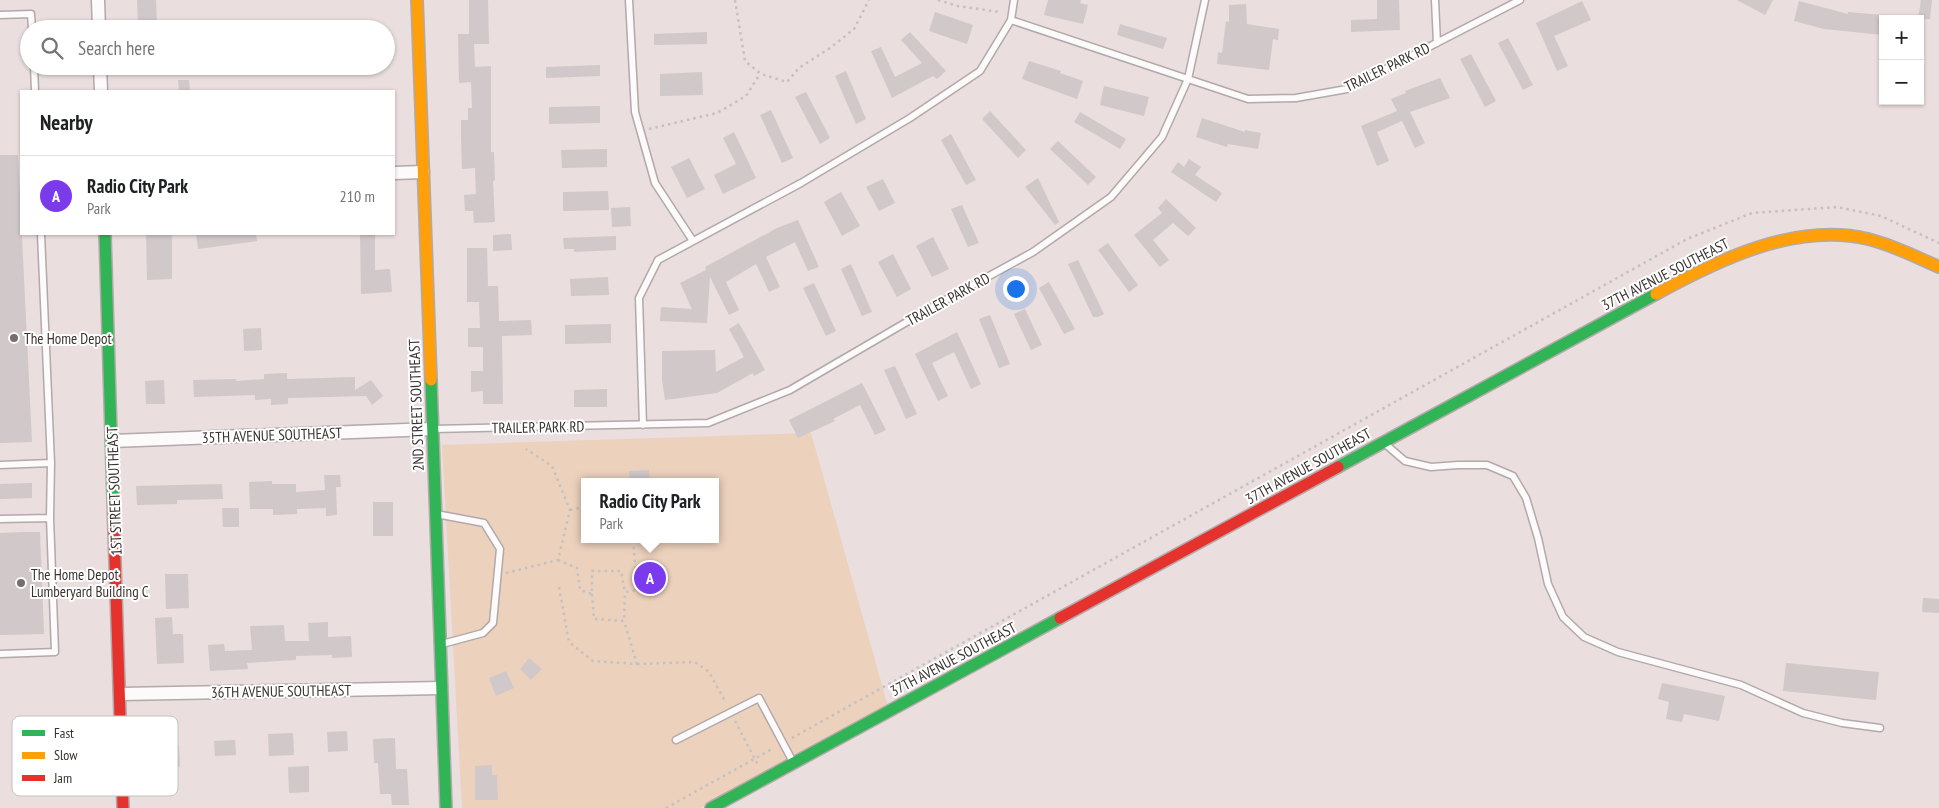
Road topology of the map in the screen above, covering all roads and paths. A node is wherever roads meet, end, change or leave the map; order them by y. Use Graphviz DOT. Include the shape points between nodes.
graph roads {
  1 [pos="98,0"];
  2 [pos="417,0"];
  3 [pos="629,0"];
  4 [pos="735,0"];
  5 [pos="869,0"];
  6 [pos="938,0"];
  7 [pos="1014,0"];
  8 [pos="1204,0"];
  9 [pos="1435,0"];
  10 [pos="1520,0"];
  11 [pos="1000,12"];
  12 [pos="0,15"];
  13 [pos="31,20"];
  14 [pos="99,20"];
  15 [pos="1011,20"];
  16 [pos="1437,42"];
  17 [pos="760,74"];
  18 [pos="34,75"];
  19 [pos="100,75"];
  20 [pos="1188,78"];
  21 [pos="35,90"];
  22 [pos="101,90"];
  23 [pos="648,130"];
  24 [pos="423,172"];
  25 [pos="395,173"];
  26 [pos="41,235"];
  27 [pos="105,235"];
  28 [pos="693,241"];
  29 [pos="1939,243"];
  30 [pos="1939,267"];
  31 [pos="644,425"];
  32 [pos="432,429"];
  33 [pos="112,441"];
  34 [pos="1383,442"];
  35 [pos="526,449"];
  36 [pos="51,463"];
  37 [pos="0,465"];
  38 [pos="581,508"];
  39 [pos="570,510"];
  40 [pos="435,513"];
  41 [pos="50,518"];
  42 [pos="0,519"];
  43 [pos="633,543"];
  44 [pos="558,560"];
  45 [pos="498,572"];
  46 [pos="559,587"];
  47 [pos="625,592"];
  48 [pos="592,594"];
  49 [pos="624,621"];
  50 [pos="440,645"];
  51 [pos="0,654"];
  52 [pos="637,664"];
  53 [pos="441,688"];
  54 [pos="121,694"];
  55 [pos="731,712"];
  56 [pos="122,716"];
  57 [pos="1880,728"];
  58 [pos="676,740"];
  59 [pos="782,744"];
  60 [pos="755,759"];
  61 [pos="793,763"];
  62 [pos="764,778"];
  63 [pos="446,808"];
  64 [pos="666,808"];
  65 [pos="711,808"];
  1 -- 14 [label="street"];
  2 -- 24 [label="street, 2ND STREET SOUTHEAST"];
  3 -- 28 [label="lane" via="635,112 655,183"];
  4 -- 17 [label="path" via="745,60"];
  5 -- 17 [label="path" via="854,28 799,68 787,82"];
  6 -- 11 [label="path"];
  7 -- 15 [label="lane"];
  8 -- 20 [label="lane, TRAILER PARK RD"];
  9 -- 16 [label="lane"];
  10 -- 16 [label="lane, TRAILER PARK RD"];
  12 -- 13 [label="lane" via="31,14"];
  15 -- 20 [label="lane, TRAILER PARK RD"];
  15 -- 28 [label="lane" via="980,71 826,168"];
  16 -- 20 [label="lane, TRAILER PARK RD" via="1347,88 1296,98 1248,100"];
  17 -- 23 [label="path" via="746,96 717,112"];
  18 -- 21 [label="lane"];
  19 -- 22 [label="street"];
  20 -- 31 [label="lane, TRAILER PARK RD" via="1162,137 1111,197 1034,252 790,390 708,423"];
  24 -- 25 [label="street"];
  24 -- 32 [label="street, 2ND STREET SOUTHEAST"];
  26 -- 36 [label="lane"];
  27 -- 33 [label="street, 1ST STREET SOUTHEAST"];
  28 -- 31 [label="lane" via="658,260 638,298"];
  29 -- 59 [label="path" via="1881,216 1837,207 1752,213 1687,239"];
  30 -- 34 [label="street, 37TH AVENUE SOUTHEAST" via="1874,240 1800,236 1767,243 1726,258 1661,291"];
  31 -- 32 [label="lane, TRAILER PARK RD"];
  32 -- 33 [label="street, 35TH AVENUE SOUTHEAST"];
  32 -- 40 [label="street, 2ND STREET SOUTHEAST"];
  33 -- 54 [label="street, 1ST STREET SOUTHEAST"];
  34 -- 57 [label="lane" via="1406,461 1430,467 1487,464 1513,476 1526,498 1551,593 1563,617 1584,638 1618,652 1741,685 1803,713"];
  34 -- 61 [label="street, 37TH AVENUE SOUTHEAST"];
  35 -- 39 [label="path" via="552,466"];
  36 -- 37 [label="lane"];
  36 -- 41 [label="lane"];
  38 -- 39 [label="path"];
  39 -- 44 [label="path"];
  40 -- 45 [label="lane" via="484,523 500,548"];
  40 -- 50 [label="street, 2ND STREET SOUTHEAST"];
  41 -- 42 [label="lane"];
  41 -- 51 [label="lane" via="55,652"];
  43 -- 47 [label="path" via="637,590"];
  44 -- 45 [label="path" via="511,573"];
  44 -- 48 [label="path" via="577,568 580,590"];
  45 -- 50 [label="lane" via="493,623 483,633"];
  46 -- 52 [label="path" via="569,642 593,661"];
  47 -- 48 [label="path" via="621,571 592,571"];
  47 -- 49 [label="path"];
  48 -- 49 [label="path" via="594,619"];
  49 -- 52 [label="path"];
  50 -- 53 [label="street, 2ND STREET SOUTHEAST"];
  52 -- 55 [label="path" via="695,662 709,672"];
  53 -- 54 [label="street, 36TH AVENUE SOUTHEAST"];
  53 -- 63 [label="street, 2ND STREET SOUTHEAST"];
  54 -- 56 [label="street, 1ST STREET SOUTHEAST"];
  55 -- 58 [label="lane"];
  55 -- 59 [label="lane" via="759,698"];
  55 -- 60 [label="path"];
  59 -- 60 [label="path"];
  59 -- 61 [label="lane"];
  60 -- 62 [label="path"];
  60 -- 64 [label="path"];
  61 -- 62 [label="street, 37TH AVENUE SOUTHEAST"];
  62 -- 65 [label="street, 37TH AVENUE SOUTHEAST"];
}
